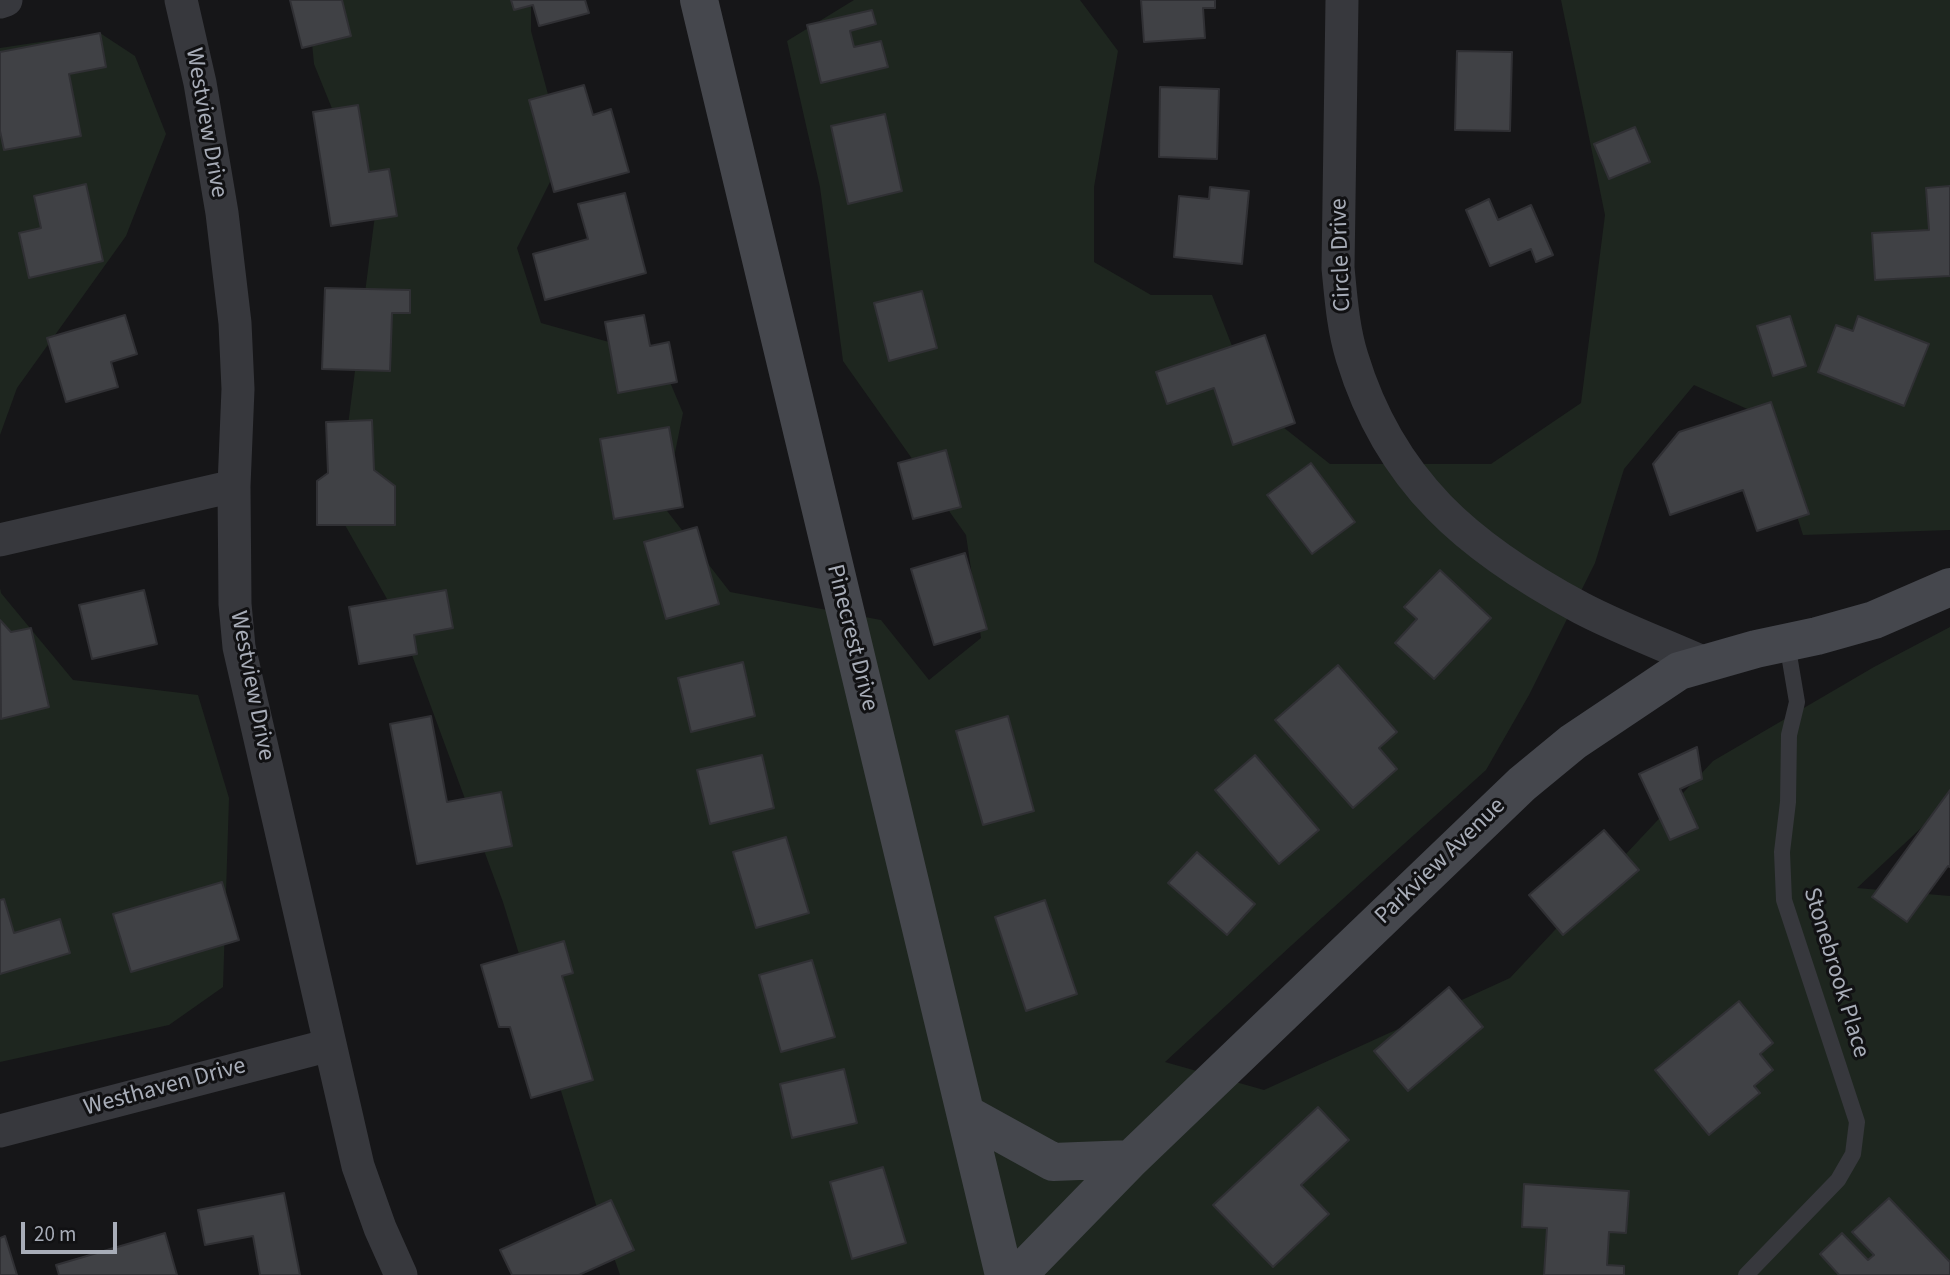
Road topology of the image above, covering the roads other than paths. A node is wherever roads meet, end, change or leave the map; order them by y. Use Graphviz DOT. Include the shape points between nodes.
graph roads {
  1 [pos="6,0"];
  2 [pos="181,0"];
  3 [pos="699,0"];
  4 [pos="1342,0"];
  5 [pos="0,2"];
  6 [pos="234,486"];
  7 [pos="0,540"];
  8 [pos="1950,587"];
  9 [pos="1787,643"];
  10 [pos="1707,664"];
  11 [pos="330,1045"];
  12 [pos="966,1114"];
  13 [pos="0,1131"];
  14 [pos="1131,1159"];
  15 [pos="401,1275"];
  16 [pos="1004,1275"];
  17 [pos="1018,1275"];
  18 [pos="1746,1275"];
  1 -- 5 [label="street"];
  2 -- 6 [label="street, Westview Drive" via="222,214 235,323"];
  3 -- 12 [label="street, Pinecrest Drive"];
  4 -- 10 [label="street, Circle Drive" via="1342,312 1366,397 1386,436 1409,474 1438,507 1505,564 1582,608"];
  6 -- 7 [label="street"];
  6 -- 11 [label="street, Westview Drive" via="239,647"];
  8 -- 9 [label="street, Parkview Avenue" via="1874,620"];
  9 -- 10 [label="street, Parkview Avenue"];
  9 -- 18 [label="lane, Stonebrook Place" via="1797,702 1789,735 1784,900 1857,1122 1853,1154 1838,1180"];
  10 -- 14 [label="street, Parkview Avenue" via="1679,671 1573,742 1522,784"];
  11 -- 13 [label="street, Westhaven Drive"];
  11 -- 15 [label="street, Westview Drive" via="358,1166"];
  12 -- 14 [label="street" via="1053,1162"];
  12 -- 16 [label="street, Pinecrest Drive"];
  14 -- 17 [label="street, Parkview Avenue"];
}
